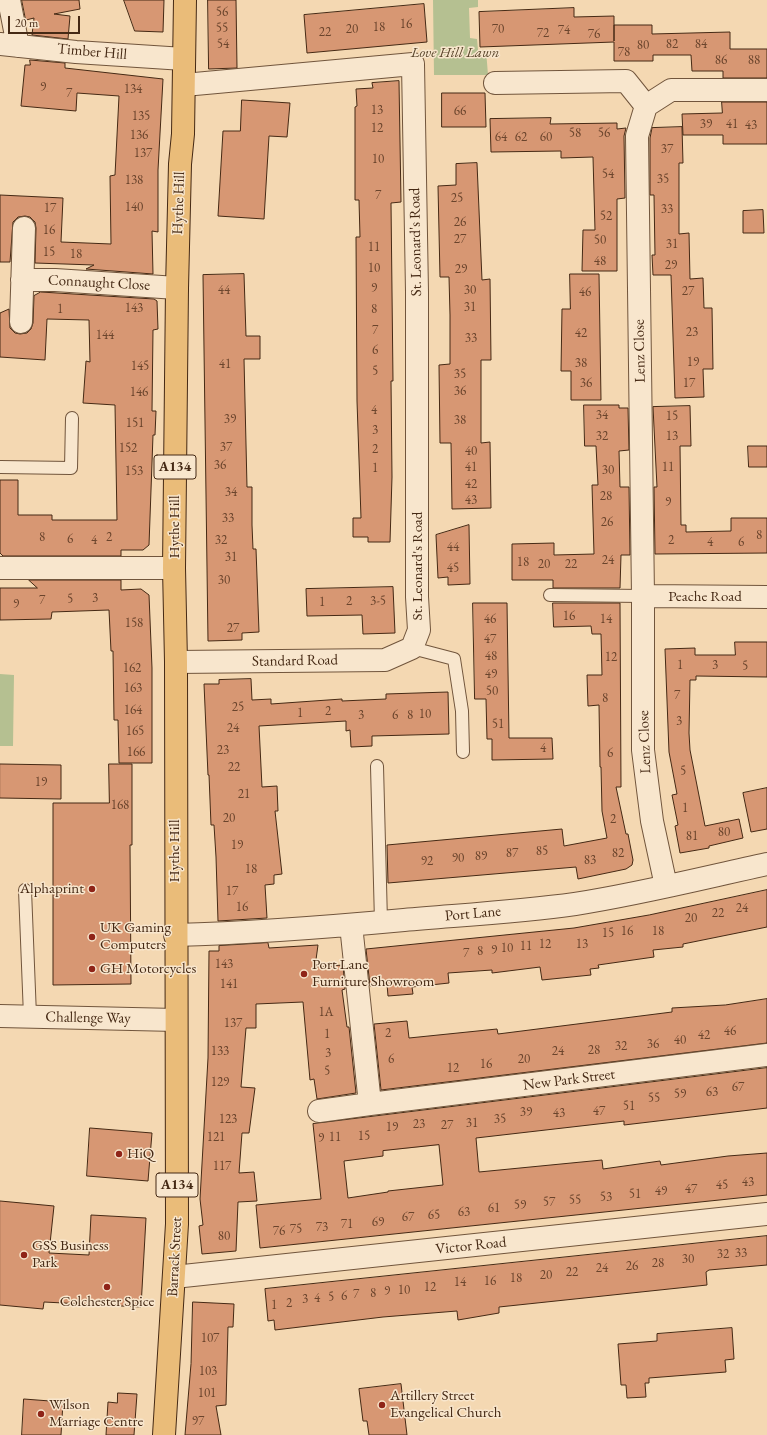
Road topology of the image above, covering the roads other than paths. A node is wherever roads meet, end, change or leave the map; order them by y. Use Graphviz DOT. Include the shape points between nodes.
graph roads {
  1 [pos="9,0"];
  2 [pos="185,0"];
  3 [pos="9,45"];
  4 [pos="184,59"];
  5 [pos="495,83"];
  6 [pos="184,85"];
  7 [pos="767,90"];
  8 [pos="646,106"];
  9 [pos="24,228"];
  10 [pos="22,280"];
  11 [pos="177,288"];
  12 [pos="21,322"];
  13 [pos="72,418"];
  14 [pos="0,467"];
  15 [pos="0,568"];
  16 [pos="174,568"];
  17 [pos="550,595"];
  18 [pos="643,596"];
  19 [pos="767,597"];
  20 [pos="412,648"];
  21 [pos="176,662"];
  22 [pos="463,752"];
  23 [pos="377,766"];
  24 [pos="767,864"];
  25 [pos="666,886"];
  26 [pos="25,890"];
  27 [pos="381,922"];
  28 [pos="351,925"];
  29 [pos="175,934"];
  30 [pos="0,1016"];
  31 [pos="30,1016"];
  32 [pos="176,1020"];
  33 [pos="767,1055"];
  34 [pos="370,1104"];
  35 [pos="319,1111"];
  36 [pos="767,1214"];
  37 [pos="174,1277"];
  38 [pos="164,1435"];
  1 -- 3 [label="street"];
  2 -- 4 [label="main road, Hythe Hill / A134"];
  3 -- 4 [label="street, Timber Hill"];
  4 -- 6 [label="main road, Hythe Hill / A134"];
  5 -- 8 [label="street" via="626,82"];
  6 -- 11 [label="main road, Hythe Hill / A134"];
  6 -- 20 [label="street, St. Leonard's Road" via="413,64 419,630"];
  7 -- 8 [label="street" via="671,90"];
  8 -- 18 [label="street, Lenz Close" via="637,136"];
  9 -- 10 [label="street"];
  10 -- 11 [label="street, Connaught Close"];
  10 -- 12 [label="street"];
  11 -- 16 [label="main road, Hythe Hill / A134"];
  13 -- 14 [label="lane" via="71,468"];
  15 -- 16 [label="street"];
  16 -- 21 [label="main road, Hythe Hill / A134"];
  17 -- 18 [label="lane"];
  18 -- 19 [label="street, Peache Road"];
  18 -- 25 [label="street, Lenz Close" via="643,750 652,820"];
  20 -- 21 [label="street, Standard Road" via="385,660"];
  20 -- 22 [label="lane" via="454,659 462,711"];
  21 -- 29 [label="main road, Hythe Hill / A134"];
  23 -- 27 [label="lane"];
  24 -- 25 [label="street, Port Lane"];
  25 -- 27 [label="street, Port Lane" via="575,904"];
  26 -- 31 [label="lane"];
  27 -- 28 [label="street, Port Lane"];
  28 -- 29 [label="street, Port Lane"];
  28 -- 34 [label="street"];
  29 -- 32 [label="main road, Barrack Street / A134"];
  30 -- 31 [label="street, Challenge Way"];
  31 -- 32 [label="street, Challenge Way"];
  32 -- 37 [label="main road, Barrack Street / A134" via="177,1224"];
  33 -- 34 [label="street, New Park Street"];
  34 -- 35 [label="street, New Park Street"];
  36 -- 37 [label="street, Victor Road"];
  37 -- 38 [label="main road, Barrack Street / A134"];
}
